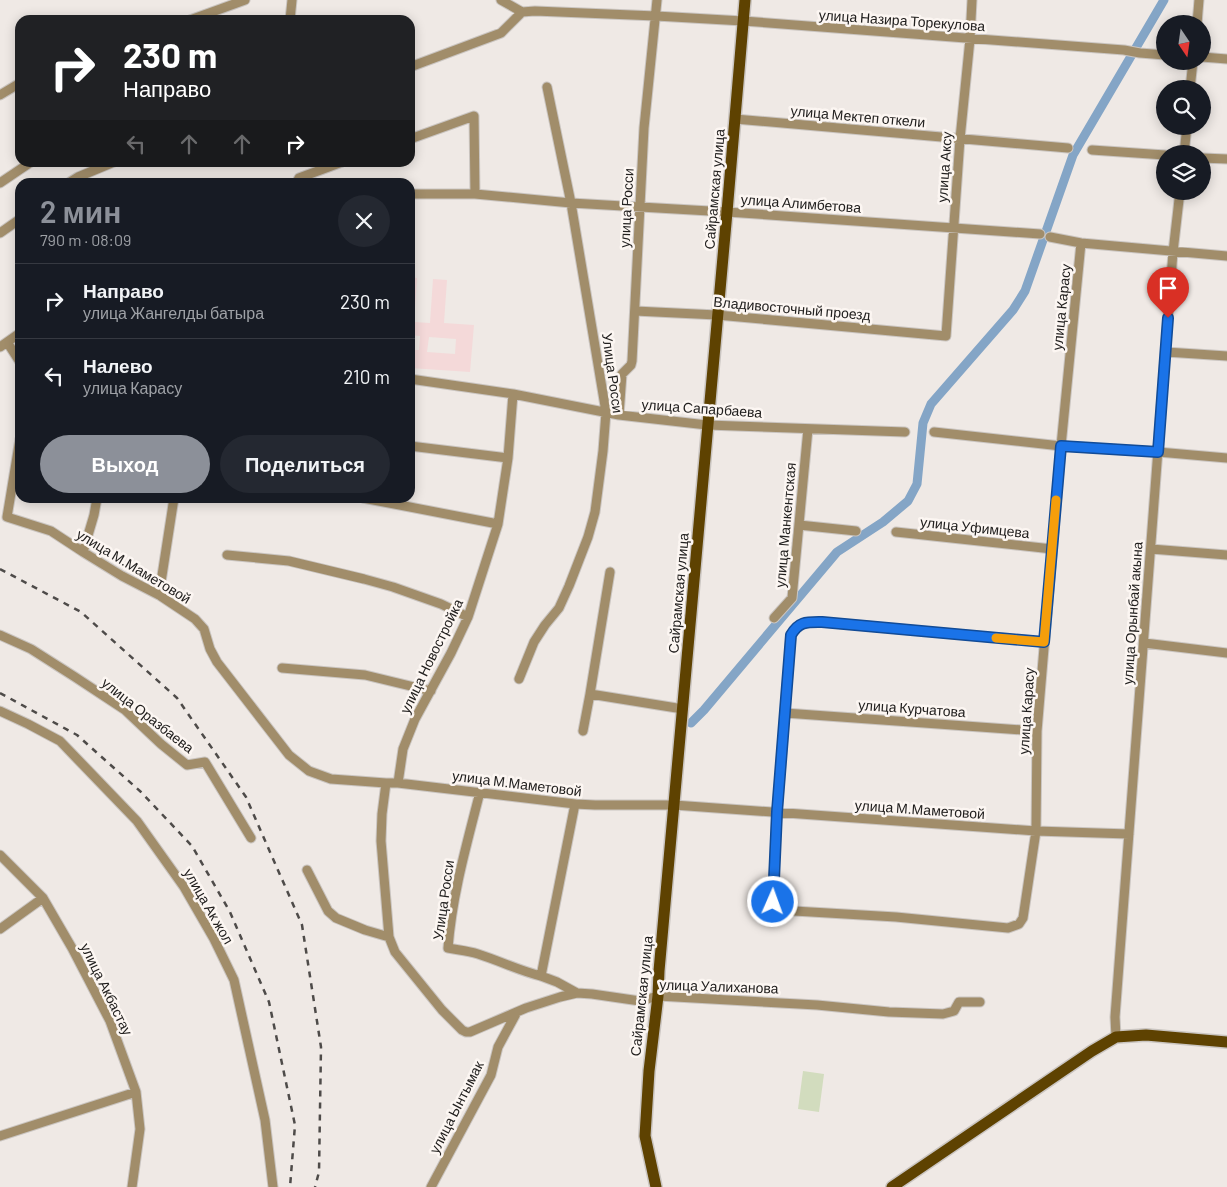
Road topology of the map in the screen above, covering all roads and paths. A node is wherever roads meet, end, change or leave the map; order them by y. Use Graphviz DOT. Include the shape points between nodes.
graph roads {
  1 [pos="245,0"];
  2 [pos="292,0"];
  3 [pos="501,0"];
  4 [pos="657,0"];
  5 [pos="745,0"];
  6 [pos="972,0"];
  7 [pos="1199,0"];
  8 [pos="522,12"];
  9 [pos="204,15"];
  10 [pos="290,15"];
  11 [pos="1198,15"];
  12 [pos="656,16"];
  13 [pos="744,21"];
  14 [pos="970,39"];
  15 [pos="1156,54"];
  16 [pos="1211,58"];
  17 [pos="1227,59"];
  18 [pos="415,65"];
  19 [pos="15,86"];
  20 [pos="546,87"];
  21 [pos="0,95"];
  22 [pos="735,119"];
  23 [pos="415,137"];
  24 [pos="960,139"];
  25 [pos="1068,148"];
  26 [pos="1092,150"];
  27 [pos="1156,154"];
  28 [pos="1211,158"];
  29 [pos="1227,159"];
  30 [pos="24,167"];
  31 [pos="102,167"];
  32 [pos="329,167"];
  33 [pos="76,178"];
  34 [pos="299,178"];
  35 [pos="0,183"];
  36 [pos="415,194"];
  37 [pos="475,194"];
  38 [pos="1179,200"];
  39 [pos="571,203"];
  40 [pos="640,207"];
  41 [pos="727,212"];
  42 [pos="15,222"];
  43 [pos="954,228"];
  44 [pos="0,233"];
  45 [pos="1040,234"];
  46 [pos="1050,237"];
  47 [pos="1081,243"];
  48 [pos="1173,252"];
  49 [pos="1227,256"];
  50 [pos="635,311"];
  51 [pos="717,314"];
  52 [pos="15,336"];
  53 [pos="946,336"];
  54 [pos="4,344"];
  55 [pos="1166,352"];
  56 [pos="15,356"];
  57 [pos="1227,356"];
  58 [pos="415,380"];
  59 [pos="513,394"];
  60 [pos="606,412"];
  61 [pos="619,415"];
  62 [pos="707,425"];
  63 [pos="808,429"];
  64 [pos="905,432"];
  65 [pos="934,432"];
  66 [pos="1061,446"];
  67 [pos="415,447"];
  68 [pos="1158,452"];
  69 [pos="508,458"];
  70 [pos="1227,458"];
  71 [pos="15,469"];
  72 [pos="96,503"];
  73 [pos="173,503"];
  74 [pos="389,503"];
  75 [pos="498,524"];
  76 [pos="798,525"];
  77 [pos="856,530"];
  78 [pos="896,532"];
  79 [pos="1052,549"];
  80 [pos="1151,549"];
  81 [pos="83,552"];
  82 [pos="228,554"];
  83 [pos="1227,556"];
  84 [pos="610,572"];
  85 [pos="159,596"];
  86 [pos="468,617"];
  87 [pos="774,618"];
  88 [pos="0,635"];
  89 [pos="1044,642"];
  90 [pos="1144,643"];
  91 [pos="1227,653"];
  92 [pos="282,668"];
  93 [pos="519,679"];
  94 [pos="431,691"];
  95 [pos="590,694"];
  96 [pos="683,709"];
  97 [pos="0,711"];
  98 [pos="785,713"];
  99 [pos="583,731"];
  100 [pos="1037,731"];
  101 [pos="398,782"];
  102 [pos="386,784"];
  103 [pos="480,792"];
  104 [pos="575,804"];
  105 [pos="674,805"];
  106 [pos="777,812"];
  107 [pos="1036,831"];
  108 [pos="1129,834"];
  109 [pos="251,838"];
  110 [pos="0,855"];
  111 [pos="307,870"];
  112 [pos="43,898"];
  113 [pos="0,930"];
  114 [pos="389,937"];
  115 [pos="542,976"];
  116 [pos="578,993"];
  117 [pos="658,996"];
  118 [pos="980,1002"];
  119 [pos="517,1012"];
  120 [pos="1116,1037"];
  121 [pos="1227,1042"];
  122 [pos="136,1092"];
  123 [pos="0,1136"];
  124 [pos="132,1187"];
  125 [pos="273,1187"];
  126 [pos="431,1187"];
  127 [pos="656,1187"];
  128 [pos="892,1187"];
  1 -- 9 [label="street"];
  2 -- 10 [label="street"];
  3 -- 8 [label="street"];
  4 -- 12 [label="street, улица Росси"];
  5 -- 13 [label="main road, Сайрамская улица"];
  6 -- 14 [label="street, улица Аксу"];
  7 -- 11 [label="street"];
  8 -- 12 [label="street, улица Назира Торекулова"];
  8 -- 18 [label="street" via="501,32"];
  12 -- 13 [label="street, улица Назира Торекулова"];
  12 -- 40 [label="street, улица Росси" via="644,128"];
  13 -- 14 [label="street, улица Назира Торекулова"];
  13 -- 22 [label="main road, Сайрамская улица"];
  14 -- 15 [label="street, улица Назира Торекулова"];
  14 -- 24 [label="street, улица Аксу"];
  16 -- 17 [label="street"];
  19 -- 21 [label="street"];
  20 -- 39 [label="street, Улица Росси"];
  22 -- 24 [label="street, улица Мектеп откели"];
  22 -- 41 [label="main road, Сайрамская улица"];
  23 -- 37 [label="street" via="474,116"];
  24 -- 25 [label="street, улица Мектеп откели"];
  24 -- 43 [label="street, улица Аксу"];
  26 -- 27 [label="street"];
  28 -- 29 [label="street"];
  30 -- 35 [label="street"];
  31 -- 33 [label="street"];
  32 -- 34 [label="street"];
  36 -- 37 [label="street, улица Алимбетова"];
  37 -- 39 [label="street, улица Алимбетова"];
  38 -- 48 [label="street, улица Орынбай акына"];
  39 -- 40 [label="street, улица Алимбетова"];
  39 -- 60 [label="street, Улица Росси"];
  40 -- 41 [label="street, улица Алимбетова"];
  40 -- 50 [label="street, улица Росси"];
  41 -- 43 [label="street, улица Алимбетова"];
  41 -- 51 [label="main road, Сайрамская улица"];
  42 -- 44 [label="street"];
  43 -- 45 [label="street, улица Алимбетова"];
  43 -- 53 [label="street, улица Аксу"];
  46 -- 47 [label="street"];
  47 -- 48 [label="street"];
  47 -- 66 [label="street, улица Карасу"];
  48 -- 49 [label="street"];
  48 -- 55 [label="street, улица Орынбай акына"];
  50 -- 51 [label="street, Владивосточный проезд"];
  50 -- 61 [label="street, улица Росси" via="632,361 622,374"];
  51 -- 53 [label="street, Владивосточный проезд"];
  51 -- 62 [label="main road, Сайрамская улица"];
  52 -- 54 [label="street"];
  54 -- 56 [label="street"];
  55 -- 57 [label="street"];
  55 -- 68 [label="street, улица Орынбай акына"];
  58 -- 59 [label="street, улица Сапарбаева"];
  59 -- 60 [label="street, улица Сапарбаева"];
  59 -- 69 [label="street, улица Новостройка"];
  60 -- 61 [label="street, улица Сапарбаева"];
  60 -- 93 [label="street, Улица Росси" via="595,512 588,537 570,586 559,608 534,642"];
  61 -- 62 [label="street, улица Сапарбаева"];
  62 -- 63 [label="street, улица Сапарбаева"];
  62 -- 96 [label="main road, Сайрамская улица"];
  63 -- 64 [label="street, улица Сапарбаева"];
  63 -- 76 [label="street, улица Манкентская"];
  65 -- 66 [label="street"];
  66 -- 68 [label="street"];
  66 -- 79 [label="street, улица Карасу"];
  67 -- 69 [label="street"];
  68 -- 70 [label="street"];
  68 -- 80 [label="street, улица Орынбай акына"];
  69 -- 75 [label="street, улица Новостройка"];
  71 -- 81 [label="street, улица М.Маметовой" via="7,517 51,531"];
  72 -- 81 [label="street"];
  73 -- 85 [label="street"];
  74 -- 75 [label="street"];
  75 -- 86 [label="street, улица Новостройка"];
  76 -- 77 [label="street"];
  76 -- 87 [label="street, улица Манкентская" via="792,598"];
  78 -- 79 [label="street, улица Уфимцева"];
  79 -- 89 [label="street, улица Карасу"];
  80 -- 83 [label="street"];
  80 -- 90 [label="street, улица Орынбай акына"];
  81 -- 85 [label="street, улица М.Маметовой"];
  82 -- 86 [label="street" via="290,561 364,579 441,604"];
  84 -- 95 [label="street"];
  85 -- 102 [label="street, улица М.Маметовой" via="196,619 204,629 217,662 288,756 309,771 331,779"];
  86 -- 94 [label="street, улица Новостройка"];
  88 -- 109 [label="street, улица Оразбаева" via="31,649 125,710 186,764 205,762"];
  89 -- 98 [label="street" via="806,622 795,628 791,635"];
  89 -- 100 [label="street, улица Карасу"];
  90 -- 91 [label="street"];
  90 -- 108 [label="street, улица Орынбай акына"];
  92 -- 94 [label="street" via="365,675"];
  94 -- 101 [label="street, улица Новостройка" via="403,749"];
  95 -- 96 [label="street"];
  95 -- 99 [label="street"];
  96 -- 105 [label="main road, Сайрамская улица"];
  97 -- 125 [label="street, улица Ак жол" via="60,741 137,821 206,924 234,980 266,1120"];
  98 -- 100 [label="street, улица Курчатова"];
  98 -- 106 [label="street"];
  100 -- 107 [label="street, улица Карасу"];
  101 -- 102 [label="street, улица М.Маметовой"];
  101 -- 103 [label="street, улица М.Маметовой"];
  102 -- 114 [label="street, улица Уалиханова" via="381,841"];
  103 -- 104 [label="street, улица М.Маметовой"];
  103 -- 115 [label="street, Улица Росси" via="463,855 448,948"];
  104 -- 105 [label="street, улица М.Маметовой"];
  104 -- 115 [label="street"];
  105 -- 106 [label="street, улица М.Маметовой"];
  105 -- 117 [label="main road, Сайрамская улица"];
  106 -- 107 [label="street, улица М.Маметовой"];
  106 -- 107 [label="street, улица Карасу" via="775,906 794,911 1008,928 1019,924 1023,918"];
  107 -- 108 [label="street, улица М.Маметовой"];
  108 -- 120 [label="street, улица Орынбай акына"];
  110 -- 112 [label="street, улица Акбастау"];
  111 -- 114 [label="street" via="328,911 336,918"];
  112 -- 113 [label="street"];
  112 -- 122 [label="street, улица Акбастау" via="110,1022"];
  114 -- 119 [label="street, улица Уалиханова" via="395,952 462,1030 470,1032"];
  115 -- 116 [label="street, Улица Росси"];
  116 -- 117 [label="street, улица Уалиханова" via="640,1001"];
  116 -- 119 [label="street, улица Уалиханова"];
  117 -- 118 [label="street, улица Уалиханова" via="942,1014 954,1010 959,1002"];
  117 -- 127 [label="main road, Сайрамская улица" via="648,1071 645,1136"];
  119 -- 126 [label="street, улица Ынтымак" via="498,1047 490,1075"];
  120 -- 121 [label="main road" via="1146,1035"];
  120 -- 128 [label="main road"];
  122 -- 123 [label="street"];
  122 -- 124 [label="street, улица Акбастау" via="140,1128"];
}
